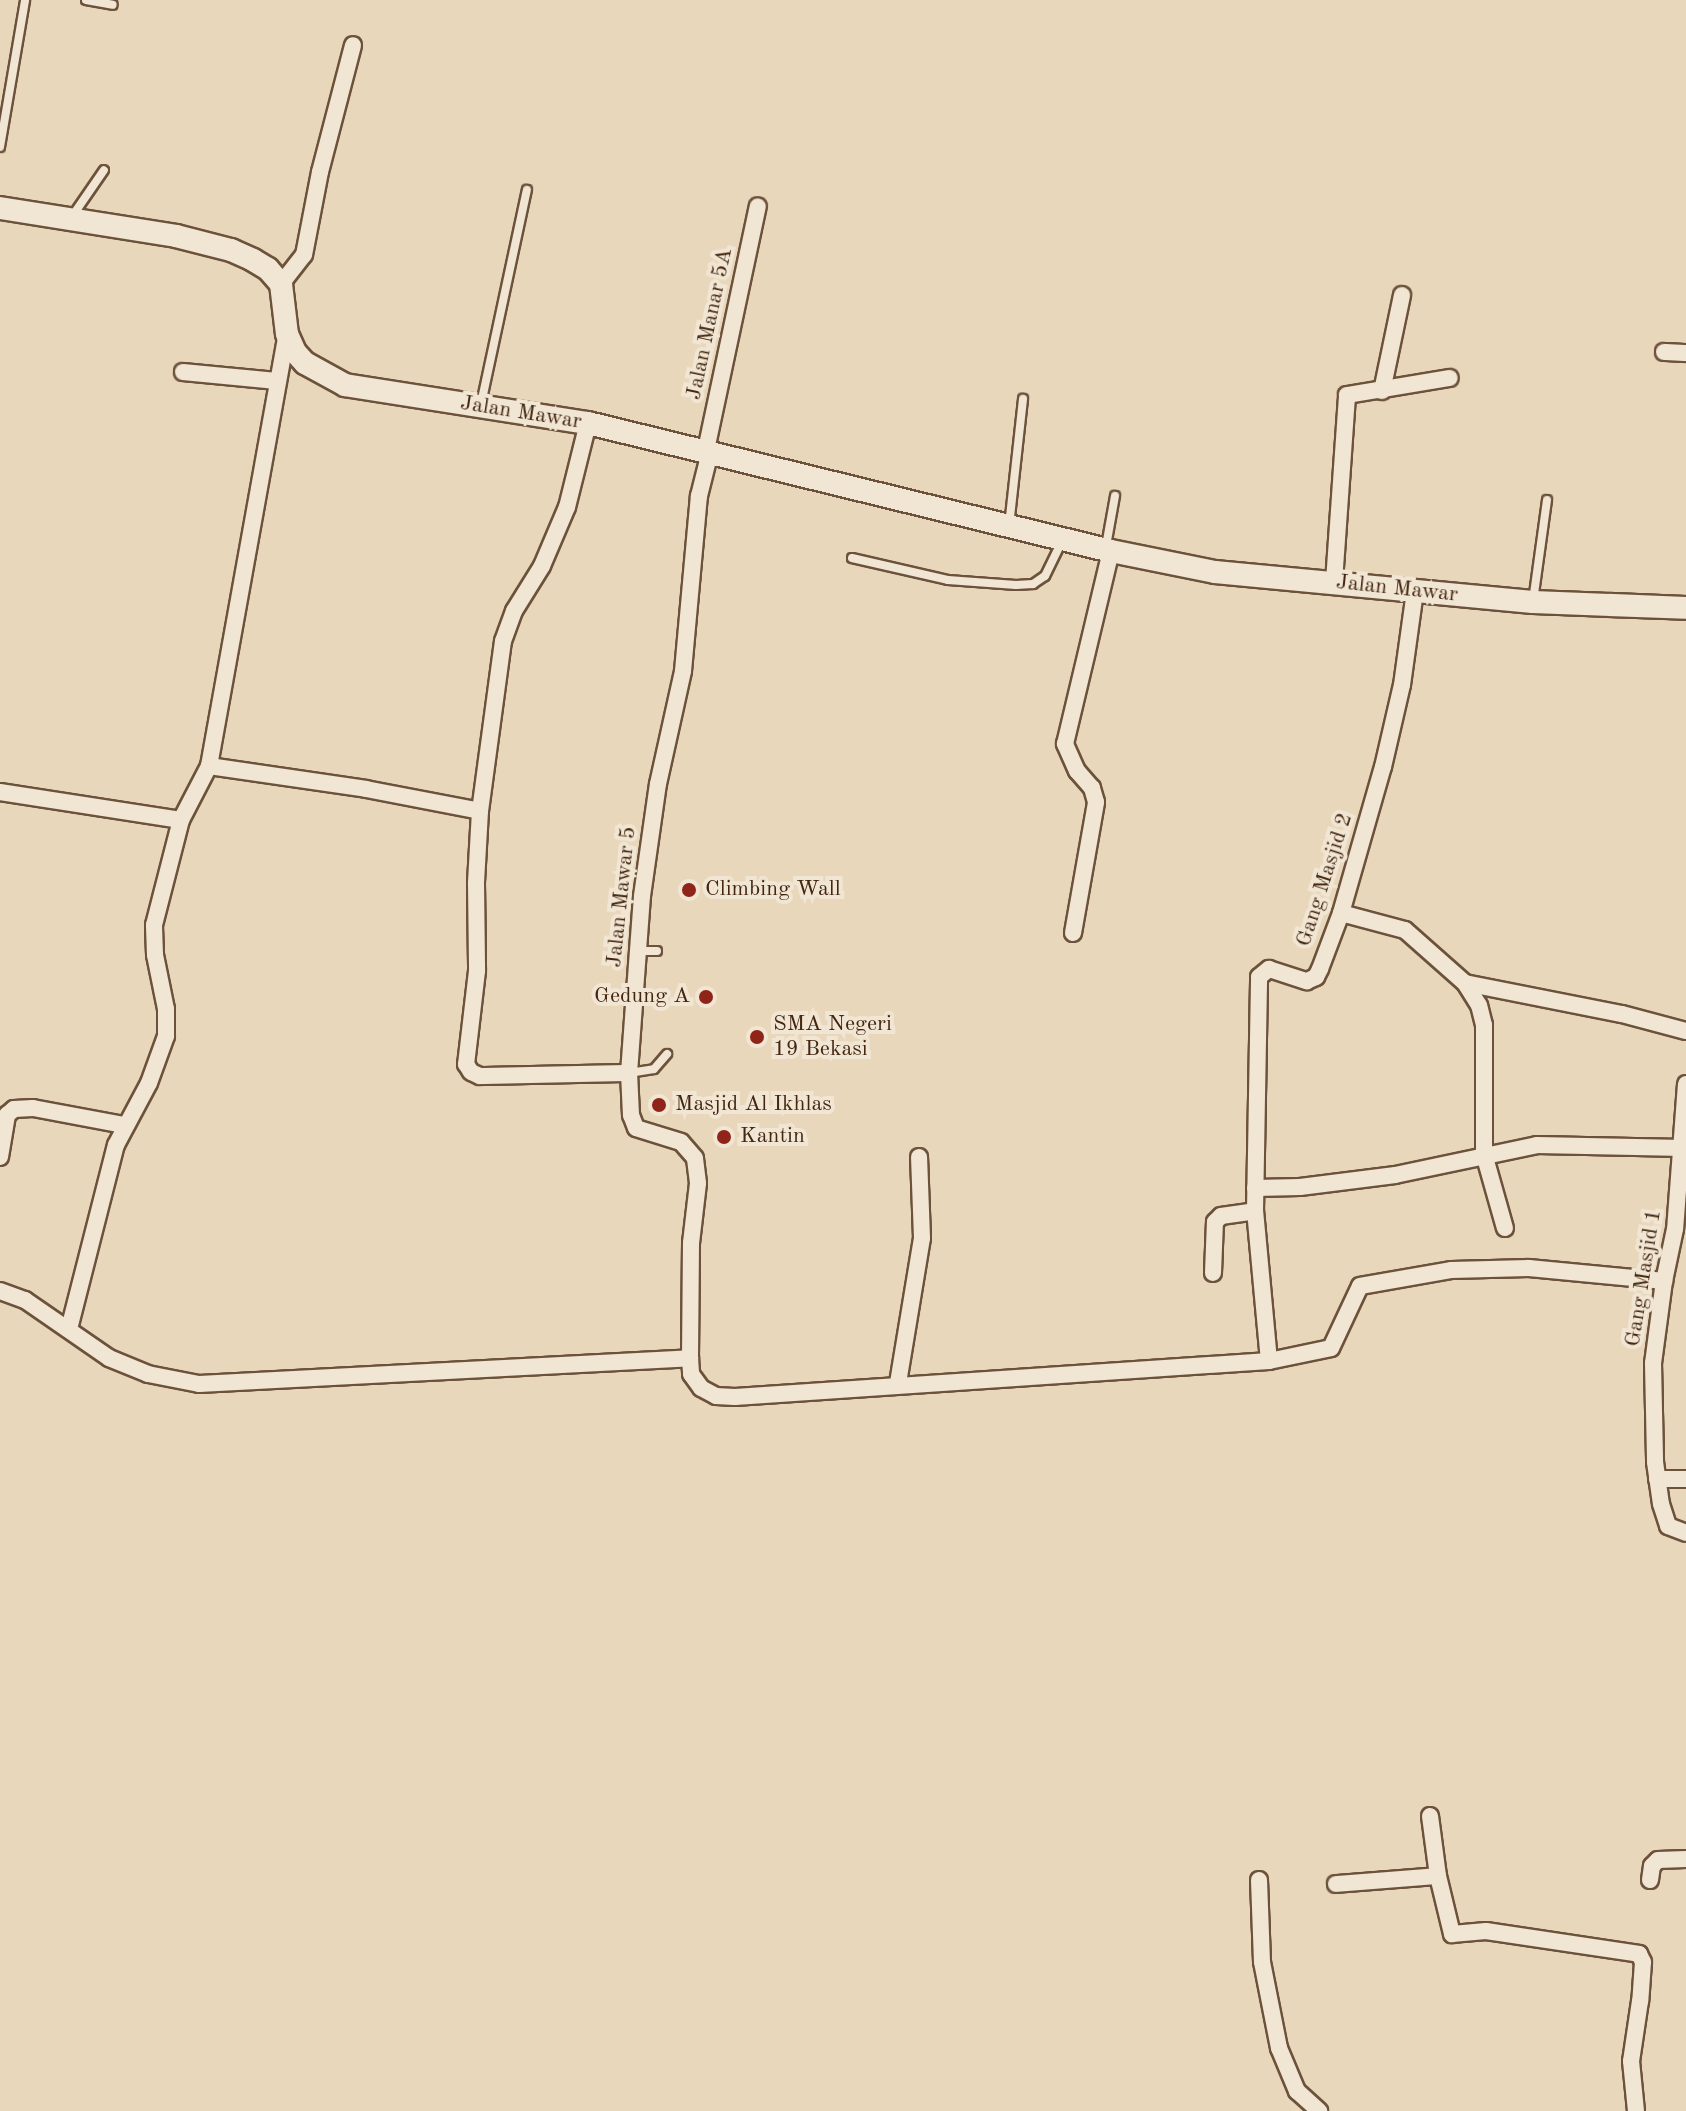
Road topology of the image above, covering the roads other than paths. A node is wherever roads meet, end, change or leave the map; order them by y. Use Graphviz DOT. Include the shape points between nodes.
graph roads {
  1 [pos="25,0"];
  2 [pos="86,0"];
  3 [pos="113,5"];
  4 [pos="353,45"];
  5 [pos="0,147"];
  6 [pos="104,170"];
  7 [pos="527,190"];
  8 [pos="758,206"];
  9 [pos="0,208"];
  10 [pos="71,218"];
  11 [pos="281,284"];
  12 [pos="1402,295"];
  13 [pos="287,334"];
  14 [pos="1664,352"];
  15 [pos="1686,353"];
  16 [pos="183,372"];
  17 [pos="1450,378"];
  18 [pos="277,381"];
  19 [pos="1382,391"];
  20 [pos="1023,399"];
  21 [pos="481,406"];
  22 [pos="588,423"];
  23 [pos="708,451"];
  24 [pos="1115,496"];
  25 [pos="1547,500"];
  26 [pos="1009,527"];
  27 [pos="1063,538"];
  28 [pos="1108,550"];
  29 [pos="852,558"];
  30 [pos="1334,582"];
  31 [pos="1415,591"];
  32 [pos="1533,602"];
  33 [pos="1686,608"];
  34 [pos="209,766"];
  35 [pos="0,792"];
  36 [pos="480,811"];
  37 [pos="181,820"];
  38 [pos="1341,913"];
  39 [pos="1073,933"];
  40 [pos="638,951"];
  41 [pos="657,951"];
  42 [pos="1465,983"];
  43 [pos="1686,1031"];
  44 [pos="667,1054"];
  45 [pos="629,1073"];
  46 [pos="1686,1084"];
  47 [pos="124,1125"];
  48 [pos="1684,1148"];
  49 [pos="1484,1154"];
  50 [pos="0,1157"];
  51 [pos="919,1157"];
  52 [pos="1255,1188"];
  53 [pos="1255,1211"];
  54 [pos="1505,1228"];
  55 [pos="1213,1273"];
  56 [pos="1664,1281"];
  57 [pos="0,1291"];
  58 [pos="69,1329"];
  59 [pos="690,1358"];
  60 [pos="1269,1361"];
  61 [pos="898,1383"];
  62 [pos="1657,1479"];
  63 [pos="1686,1479"];
  64 [pos="1686,1533"];
  65 [pos="1430,1816"];
  66 [pos="1686,1859"];
  67 [pos="1438,1876"];
  68 [pos="1259,1880"];
  69 [pos="1650,1880"];
  70 [pos="1336,1884"];
  71 [pos="1319,2111"];
  72 [pos="1636,2111"];
  1 -- 5 [label="lane"];
  2 -- 3 [label="lane"];
  4 -- 11 [label="street" via="304,255"];
  6 -- 10 [label="lane"];
  7 -- 21 [label="lane"];
  8 -- 23 [label="street, Jalan Manar 5A"];
  9 -- 10 [label="street"];
  10 -- 11 [label="street" via="231,250 268,269"];
  11 -- 13 [label="street, Jalan Mawar"];
  12 -- 19 [label="street"];
  13 -- 18 [label="street"];
  13 -- 21 [label="street, Jalan Mawar" via="305,363 345,385"];
  14 -- 15 [label="street"];
  16 -- 18 [label="street"];
  17 -- 19 [label="street"];
  18 -- 34 [label="street"];
  19 -- 30 [label="street" via="1352,393 1345,403"];
  20 -- 26 [label="lane"];
  21 -- 22 [label="street, Jalan Mawar"];
  22 -- 23 [label="street, Jalan Mawar"];
  22 -- 36 [label="street" via="567,507 503,641"];
  23 -- 26 [label="street, Jalan Mawar"];
  23 -- 40 [label="street, Jalan Mawar 5" via="699,496 687,643 658,784"];
  24 -- 28 [label="lane"];
  25 -- 32 [label="lane"];
  26 -- 27 [label="street, Jalan Mawar"];
  27 -- 28 [label="street, Jalan Mawar"];
  27 -- 29 [label="lane" via="1045,576 1033,584 948,580"];
  28 -- 30 [label="street, Jalan Mawar" via="1215,572"];
  28 -- 39 [label="street" via="1065,744 1096,802"];
  30 -- 31 [label="street, Jalan Mawar"];
  31 -- 32 [label="street, Jalan Mawar"];
  31 -- 38 [label="street, Gang Masjid 2" via="1402,685"];
  32 -- 33 [label="street, Jalan Mawar"];
  34 -- 36 [label="street"];
  34 -- 37 [label="street"];
  35 -- 37 [label="street"];
  36 -- 45 [label="street" via="477,971 468,1069 480,1076"];
  37 -- 47 [label="street" via="154,925 166,1036 149,1083"];
  38 -- 42 [label="street" via="1405,930"];
  38 -- 52 [label="street, Gang Masjid 2" via="1316,977 1307,981 1269,969 1259,977"];
  40 -- 41 [label="lane"];
  40 -- 45 [label="street, Jalan Mawar 5"];
  42 -- 43 [label="street"];
  42 -- 49 [label="street" via="1484,1025"];
  44 -- 45 [label="lane" via="654,1069"];
  45 -- 59 [label="street, Jalan Mawar 5" via="636,1128 681,1142 695,1158"];
  46 -- 48 [label="street, Gang Masjid 1"];
  47 -- 50 [label="street" via="14,1109 7,1115"];
  47 -- 58 [label="street" via="105,1179"];
  48 -- 49 [label="street" via="1537,1145"];
  48 -- 56 [label="street, Gang Masjid 1"];
  49 -- 52 [label="street" via="1395,1175"];
  49 -- 54 [label="street"];
  51 -- 61 [label="street" via="922,1238"];
  52 -- 53 [label="street, Gang Masjid 2"];
  53 -- 55 [label="street" via="1221,1216 1215,1222"];
  53 -- 60 [label="street, Gang Masjid 2"];
  56 -- 60 [label="street" via="1529,1268 1451,1270 1364,1285 1356,1291 1331,1348"];
  56 -- 62 [label="street, Gang Masjid 1" via="1653,1363"];
  57 -- 58 [label="street" via="25,1300"];
  58 -- 59 [label="street" via="109,1358 148,1374 199,1384"];
  59 -- 61 [label="street" via="691,1374 716,1396"];
  60 -- 61 [label="street"];
  62 -- 63 [label="street"];
  62 -- 64 [label="street, Gang Masjid 1" via="1668,1526"];
  65 -- 67 [label="street"];
  66 -- 69 [label="street" via="1658,1860"];
  67 -- 70 [label="street"];
  67 -- 72 [label="street" via="1452,1934 1486,1931 1639,1954 1643,1962 1631,2061"];
  68 -- 71 [label="street" via="1262,1962 1279,2048 1297,2091"];
}
